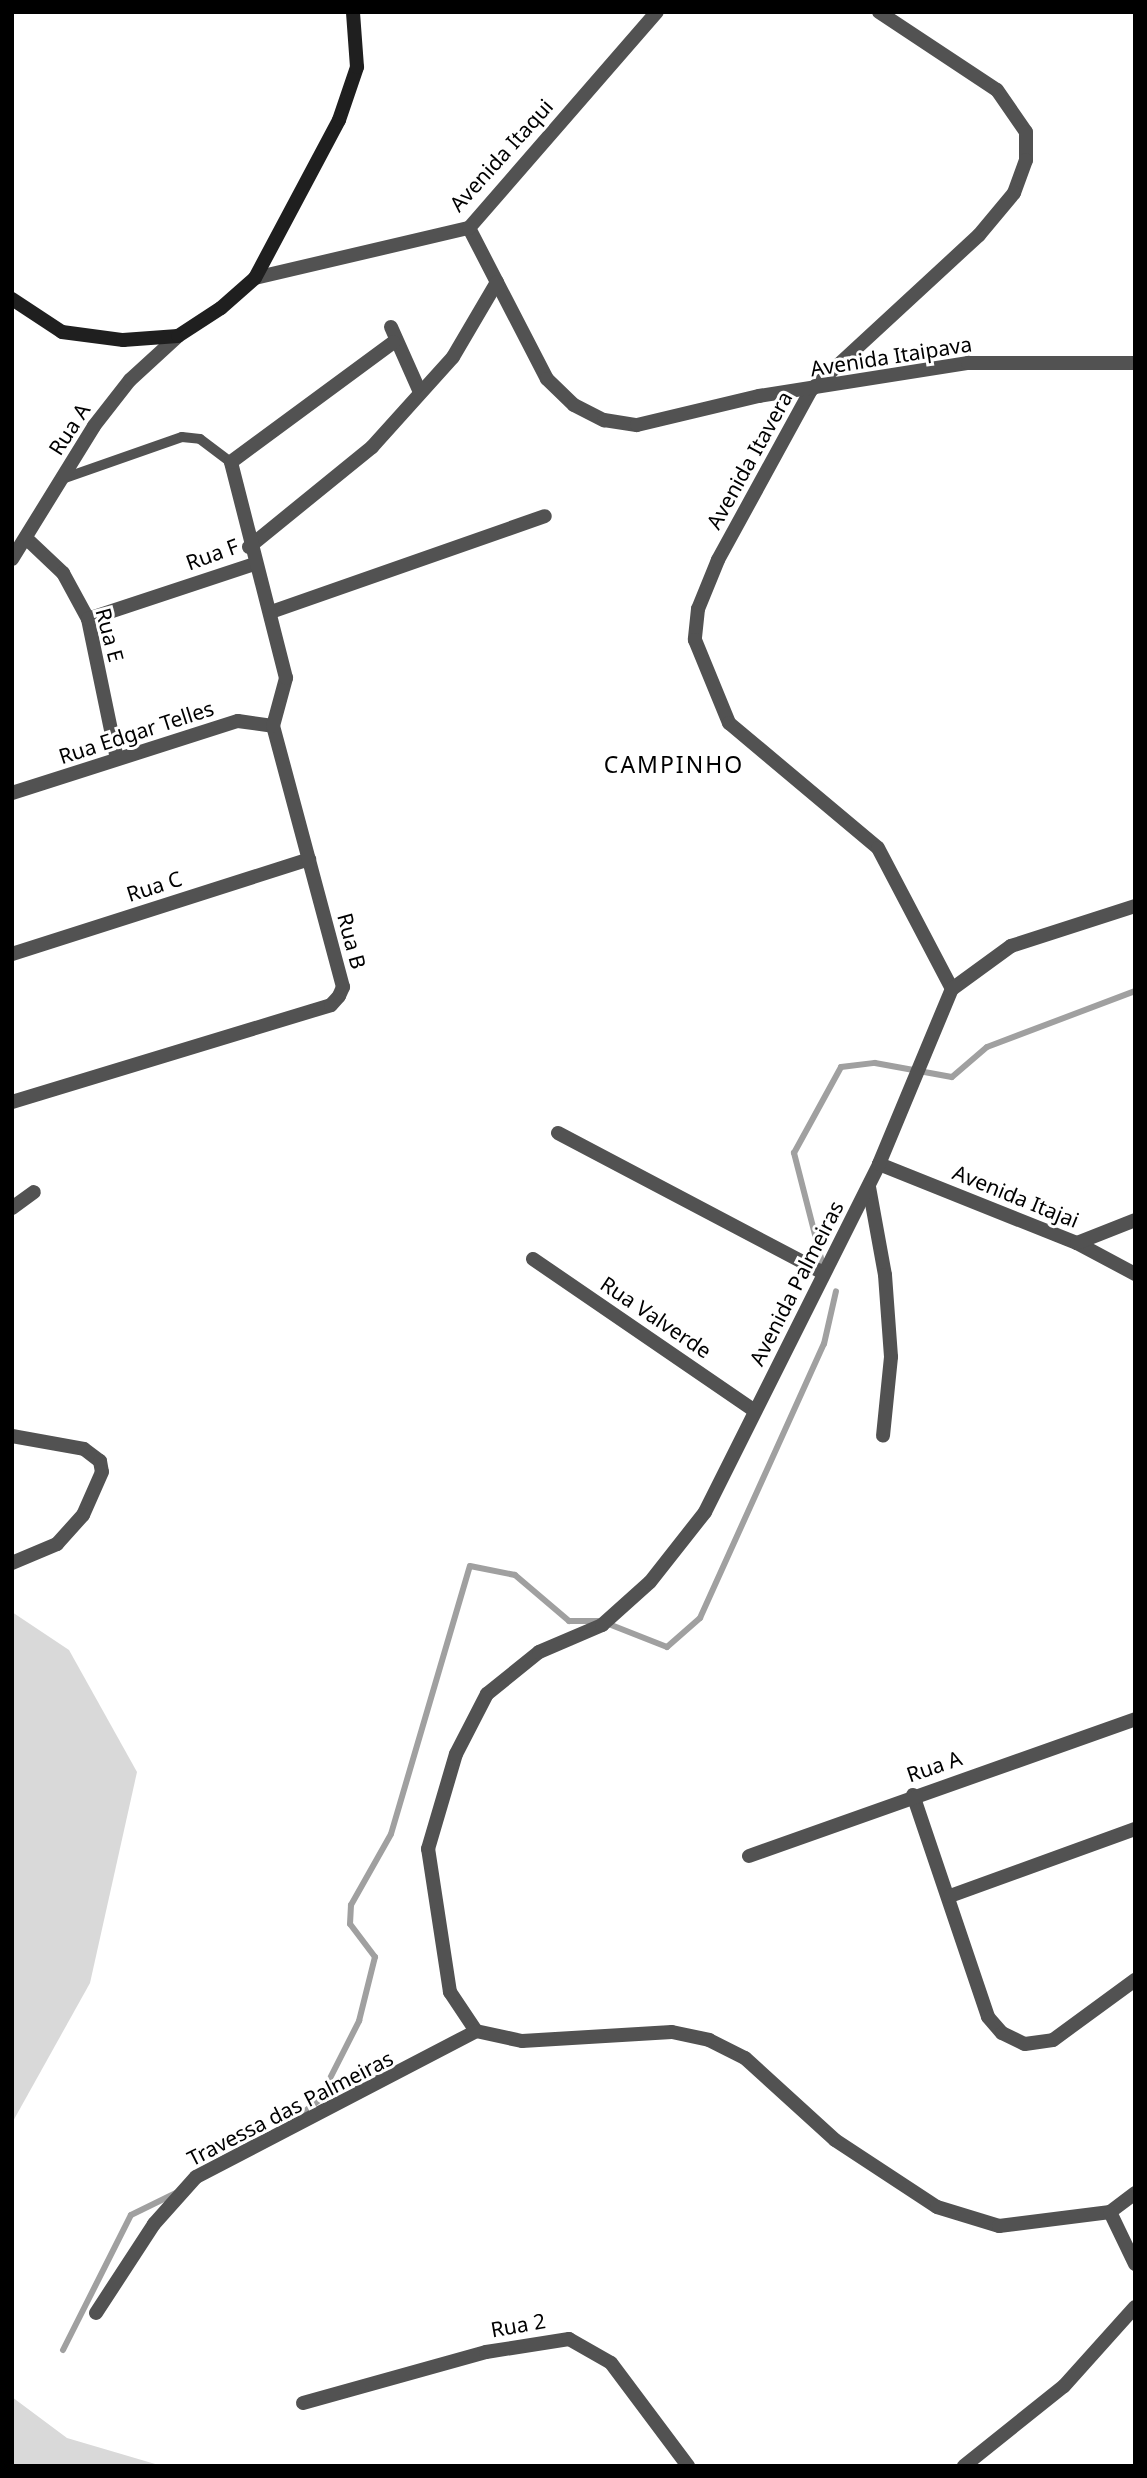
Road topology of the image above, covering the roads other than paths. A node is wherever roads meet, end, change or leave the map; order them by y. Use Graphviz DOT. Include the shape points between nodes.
graph roads {
  1 [pos="354,12"];
  2 [pos="657,12"];
  3 [pos="879,12"];
  4 [pos="469,228"];
  5 [pos="256,278"];
  6 [pos="497,282"];
  7 [pos="12,299"];
  8 [pos="178,337"];
  9 [pos="1135,363"];
  10 [pos="419,390"];
  11 [pos="811,390"];
  12 [pos="231,462"];
  13 [pos="62,478"];
  14 [pos="545,516"];
  15 [pos="27,539"];
  16 [pos="249,547"];
  17 [pos="12,559"];
  18 [pos="254,564"];
  19 [pos="271,612"];
  20 [pos="88,619"];
  21 [pos="273,726"];
  22 [pos="117,759"];
  23 [pos="12,793"];
  24 [pos="309,859"];
  25 [pos="1135,906"];
  26 [pos="12,954"];
  27 [pos="952,989"];
  28 [pos="12,1102"];
  29 [pos="558,1133"];
  30 [pos="879,1164"];
  31 [pos="869,1187"];
  32 [pos="34,1192"];
  33 [pos="12,1208"];
  34 [pos="1135,1220"];
  35 [pos="1077,1242"];
  36 [pos="533,1259"];
  37 [pos="822,1272"];
  38 [pos="1135,1274"];
  39 [pos="755,1411"];
  40 [pos="12,1436"];
  41 [pos="883,1436"];
  42 [pos="12,1563"];
  43 [pos="1135,1719"];
  44 [pos="913,1795"];
  45 [pos="1135,1829"];
  46 [pos="749,1856"];
  47 [pos="950,1896"];
  48 [pos="1135,1980"];
  49 [pos="476,2031"];
  50 [pos="1135,2193"];
  51 [pos="1110,2212"];
  52 [pos="1135,2263"];
  53 [pos="1135,2307"];
  54 [pos="96,2313"];
  55 [pos="303,2403"];
  56 [pos="688,2466"];
  57 [pos="964,2466"];
  1 -- 5 [label="street" via="357,67 339,120"];
  2 -- 4 [label="street, Avenida Itaqui"];
  3 -- 11 [label="street, Avenida Itavera" via="997,90 1026,132 1026,160 1014,193 979,235"];
  4 -- 5 [label="street, Avenida Itaqui"];
  4 -- 6 [label="street, Avenida Itaipava"];
  5 -- 8 [label="street"];
  6 -- 10 [label="street" via="453,358"];
  6 -- 11 [label="street, Avenida Itaipava" via="547,379 574,405 604,420 637,425"];
  7 -- 8 [label="street" via="75,335"];
  8 -- 13 [label="street, Rua A" via="130,380"];
  9 -- 11 [label="street, Avenida Itaipava" via="968,363"];
  10 -- 12 [label="street" via="392,334"];
  10 -- 16 [label="street" via="372,447"];
  11 -- 27 [label="street, Avenida Itavera" via="718,560 698,609 695,640 729,723 878,848"];
  12 -- 13 [label="lane" via="200,439 182,437"];
  12 -- 16 [label="street, Rua F"];
  13 -- 15 [label="street, Rua A"];
  14 -- 19 [label="street"];
  15 -- 17 [label="street, Rua A"];
  15 -- 20 [label="street, Rua E" via="63,573"];
  16 -- 18 [label="street, Rua F"];
  18 -- 19 [label="street"];
  18 -- 20 [label="street, Rua F"];
  19 -- 21 [label="street" via="286,678"];
  20 -- 22 [label="street, Rua E"];
  21 -- 22 [label="street, Rua Edgar Telles" via="238,721"];
  21 -- 24 [label="street, Rua B"];
  22 -- 23 [label="street, Rua Edgar Telles"];
  24 -- 26 [label="street, Rua C"];
  24 -- 28 [label="street, Rua B" via="343,987 331,1004"];
  25 -- 27 [label="street" via="1011,946"];
  27 -- 30 [label="street, Avenida Palmeiras"];
  29 -- 37 [label="street"];
  30 -- 31 [label="street, Avenida Palmeiras"];
  30 -- 35 [label="street, Avenida Itajai"];
  31 -- 37 [label="street, Avenida Palmeiras"];
  31 -- 41 [label="street" via="885,1275 891,1357"];
  32 -- 33 [label="street"];
  34 -- 35 [label="street"];
  35 -- 38 [label="street, Avenida Itajai"];
  36 -- 39 [label="street, Rua Valverde"];
  37 -- 39 [label="street, Avenida Palmeiras"];
  39 -- 49 [label="street, Avenida Palmeiras" via="705,1513 650,1582 602,1625 540,1652 487,1694 457,1754 428,1849 450,1992"];
  40 -- 42 [label="street" via="84,1449 100,1461 102,1472 83,1515 57,1544"];
  43 -- 44 [label="street, Rua A"];
  44 -- 46 [label="street, Rua A"];
  44 -- 47 [label="street"];
  45 -- 47 [label="street"];
  47 -- 48 [label="street" via="988,2017 1025,2044 1053,2040"];
  49 -- 51 [label="street" via="522,2041 672,2032 709,2040 745,2058 835,2140 937,2207 999,2226"];
  49 -- 54 [label="street, Travessa das Palmeiras" via="197,2177 154,2224"];
  50 -- 51 [label="street"];
  51 -- 52 [label="street"];
  53 -- 57 [label="street" via="1064,2386"];
  55 -- 56 [label="street, Rua 2" via="486,2352 569,2339 611,2363"];
}
